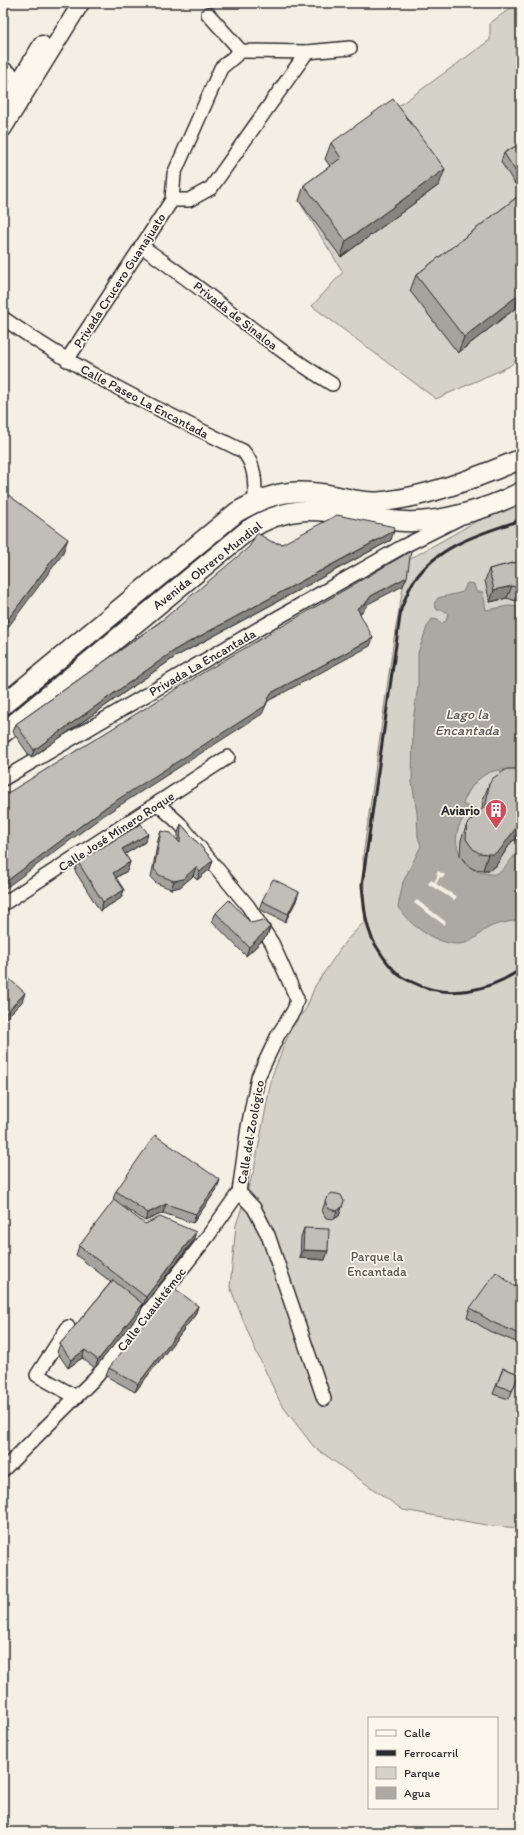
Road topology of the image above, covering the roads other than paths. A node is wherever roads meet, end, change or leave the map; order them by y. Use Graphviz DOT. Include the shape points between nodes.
graph roads {
  1 [pos="70,3"];
  2 [pos="81,3"];
  3 [pos="208,14"];
  4 [pos="350,48"];
  5 [pos="241,51"];
  6 [pos="307,52"];
  7 [pos="3,68"];
  8 [pos="19,80"];
  9 [pos="3,108"];
  10 [pos="3,129"];
  11 [pos="172,200"];
  12 [pos="141,246"];
  13 [pos="3,318"];
  14 [pos="67,360"];
  15 [pos="332,384"];
  16 [pos="521,459"];
  17 [pos="521,492"];
  18 [pos="255,501"];
  19 [pos="464,513"];
  20 [pos="398,522"];
  21 [pos="402,547"];
  22 [pos="3,705"];
  23 [pos="3,733"];
  24 [pos="228,757"];
  25 [pos="3,779"];
  26 [pos="158,804"];
  27 [pos="3,904"];
  28 [pos="239,1192"];
  29 [pos="68,1327"];
  30 [pos="76,1397"];
  31 [pos="324,1399"];
  32 [pos="3,1470"];
  1 -- 8 [label="street"];
  2 -- 10 [label="street"];
  3 -- 5 [label="street"];
  4 -- 6 [label="street"];
  5 -- 6 [label="street"];
  5 -- 11 [label="street" via="221,68 174,174"];
  6 -- 11 [label="street" via="211,188 189,200"];
  7 -- 8 [label="street"];
  8 -- 9 [label="street"];
  11 -- 12 [label="street, Privada Crucero Guanajuato"];
  12 -- 14 [label="street, Privada Crucero Guanajuato"];
  12 -- 15 [label="street, Privada de Sinaloa" via="186,276 296,362"];
  13 -- 14 [label="street, Calle Paseo La Encantada"];
  14 -- 18 [label="street, Calle Paseo La Encantada" via="147,404 243,451 250,459 255,475"];
  16 -- 18 [label="main road, Avenida Obrero Mundial" via="445,487 399,500 363,502 334,496 286,492"];
  17 -- 19 [label="main road, Avenida Obrero Mundial"];
  18 -- 22 [label="main road, Avenida Obrero Mundial" via="237,512"];
  19 -- 20 [label="main road, Avenida Obrero Mundial"];
  19 -- 21 [label="street, Privada La Encantada" via="456,521"];
  20 -- 21 [label="street" via="408,528 409,534"];
  20 -- 23 [label="main road, Avenida Obrero Mundial" via="311,509 264,520 236,540"];
  21 -- 25 [label="street, Privada La Encantada"];
  24 -- 26 [label="street, Calle José Minero Roque"];
  26 -- 27 [label="street, Calle José Minero Roque"];
  26 -- 28 [label="street, Calle del Zoológico" via="180,824 248,906 272,943 297,999 294,1010 278,1034 258,1078"];
  28 -- 30 [label="street, Calle Cuauhtémoc" via="164,1292 97,1376"];
  28 -- 31 [label="street, Calle del Zoológico" via="254,1208 268,1235"];
  29 -- 30 [label="street" via="38,1375"];
  30 -- 32 [label="street, Calle Cuauhtémoc"];
}
